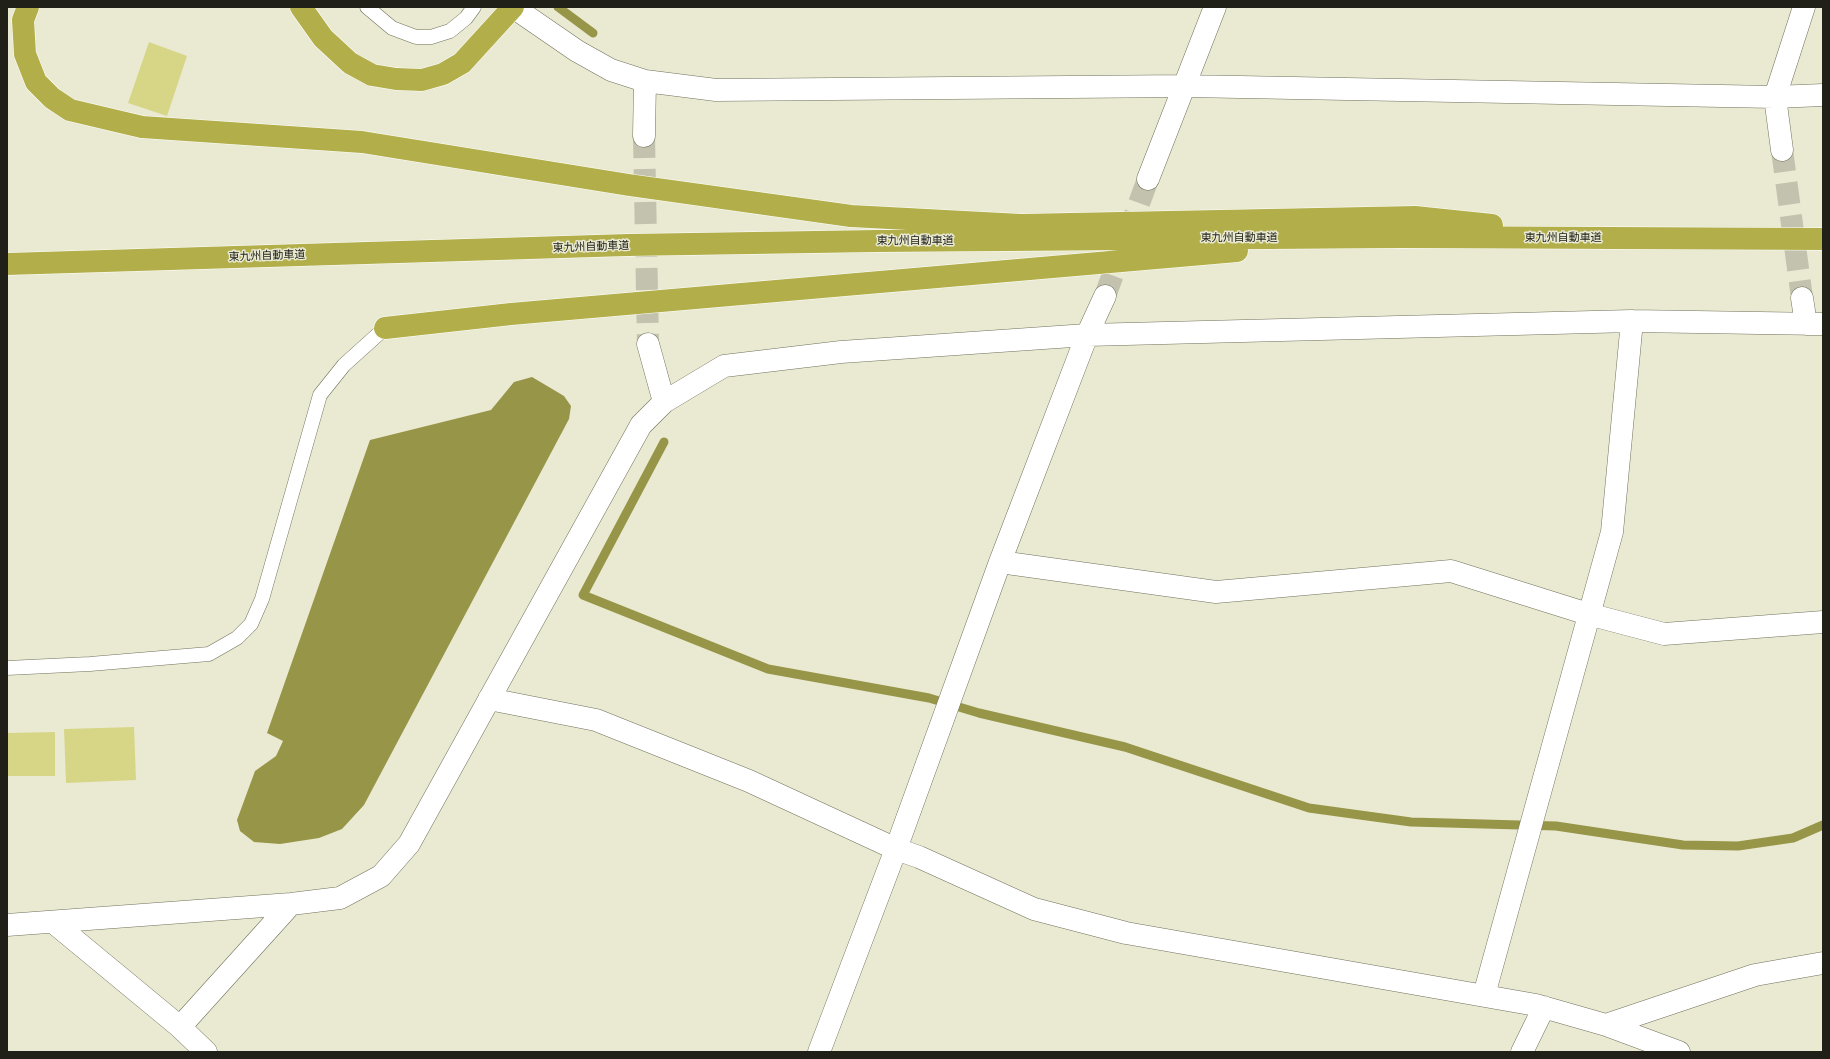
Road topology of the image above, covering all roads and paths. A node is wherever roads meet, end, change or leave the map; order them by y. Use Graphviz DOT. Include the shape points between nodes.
graph roads {
  1 [pos="28,7"];
  2 [pos="301,7"];
  3 [pos="367,7"];
  4 [pos="474,7"];
  5 [pos="513,7"];
  6 [pos="1804,7"];
  7 [pos="1209,10"];
  8 [pos="645,81"];
  9 [pos="1186,86"];
  10 [pos="1823,95"];
  11 [pos="1775,97"];
  12 [pos="644,136"];
  13 [pos="1782,150"];
  14 [pos="1148,179"];
  15 [pos="1401,237"];
  16 [pos="1617,238"];
  17 [pos="1823,239"];
  18 [pos="7,264"];
  19 [pos="1105,296"];
  20 [pos="1802,298"];
  21 [pos="1632,321"];
  22 [pos="1814,324"];
  23 [pos="385,328"];
  24 [pos="1087,335"];
  25 [pos="648,344"];
  26 [pos="664,402"];
  27 [pos="1000,562"];
  28 [pos="1588,614"];
  29 [pos="1823,622"];
  30 [pos="7,668"];
  31 [pos="489,699"];
  32 [pos="896,848"];
  33 [pos="291,904"];
  34 [pos="52,922"];
  35 [pos="7,925"];
  36 [pos="1823,963"];
  37 [pos="1484,995"];
  38 [pos="1544,1007"];
  39 [pos="1606,1025"];
  40 [pos="180,1027"];
  41 [pos="206,1052"];
  42 [pos="819,1052"];
  43 [pos="1522,1052"];
  44 [pos="1679,1052"];
  1 -- 16 [label="highway" via="23,20 24,54 36,82 52,98 70,110 142,127 362,142 629,185 851,216 1021,225 1414,217"];
  2 -- 5 [label="highway" via="323,38 350,63 372,74 396,79 422,80 443,74 462,63"];
  3 -- 4 [label="lane" via="392,28 416,36 432,37 450,31 466,18"];
  5 -- 8 [label="street" via="577,51 611,70"];
  6 -- 11 [label="street"];
  7 -- 9 [label="street"];
  8 -- 9 [label="street" via="716,90"];
  8 -- 12 [label="street"];
  9 -- 11 [label="street"];
  9 -- 14 [label="street"];
  10 -- 11 [label="street"];
  11 -- 13 [label="street"];
  15 -- 16 [label="highway, 東九州自動車道"];
  15 -- 18 [label="highway, 東九州自動車道" via="644,245"];
  15 -- 23 [label="highway" via="511,314"];
  16 -- 17 [label="highway, 東九州自動車道"];
  19 -- 24 [label="street"];
  20 -- 22 [label="street"];
  21 -- 22 [label="street"];
  21 -- 24 [label="street"];
  21 -- 28 [label="street" via="1612,532"];
  23 -- 30 [label="lane" via="344,365 320,395 262,599 251,624 237,638 209,654"];
  24 -- 26 [label="street" via="841,352 724,366"];
  24 -- 27 [label="street"];
  25 -- 26 [label="street"];
  26 -- 31 [label="street" via="641,425"];
  27 -- 28 [label="street" via="1216,592 1451,571"];
  27 -- 32 [label="street"];
  28 -- 29 [label="street" via="1664,634"];
  28 -- 37 [label="street"];
  31 -- 32 [label="street" via="596,720 749,781"];
  31 -- 33 [label="street" via="410,844 382,876 340,898"];
  32 -- 37 [label="street" via="1034,909 1126,933"];
  32 -- 42 [label="street"];
  33 -- 34 [label="street"];
  33 -- 40 [label="street"];
  34 -- 35 [label="street"];
  34 -- 40 [label="street"];
  36 -- 39 [label="street" via="1755,975"];
  37 -- 38 [label="street"];
  38 -- 39 [label="street"];
  38 -- 43 [label="street"];
  39 -- 44 [label="street"];
  40 -- 41 [label="street"];
}
